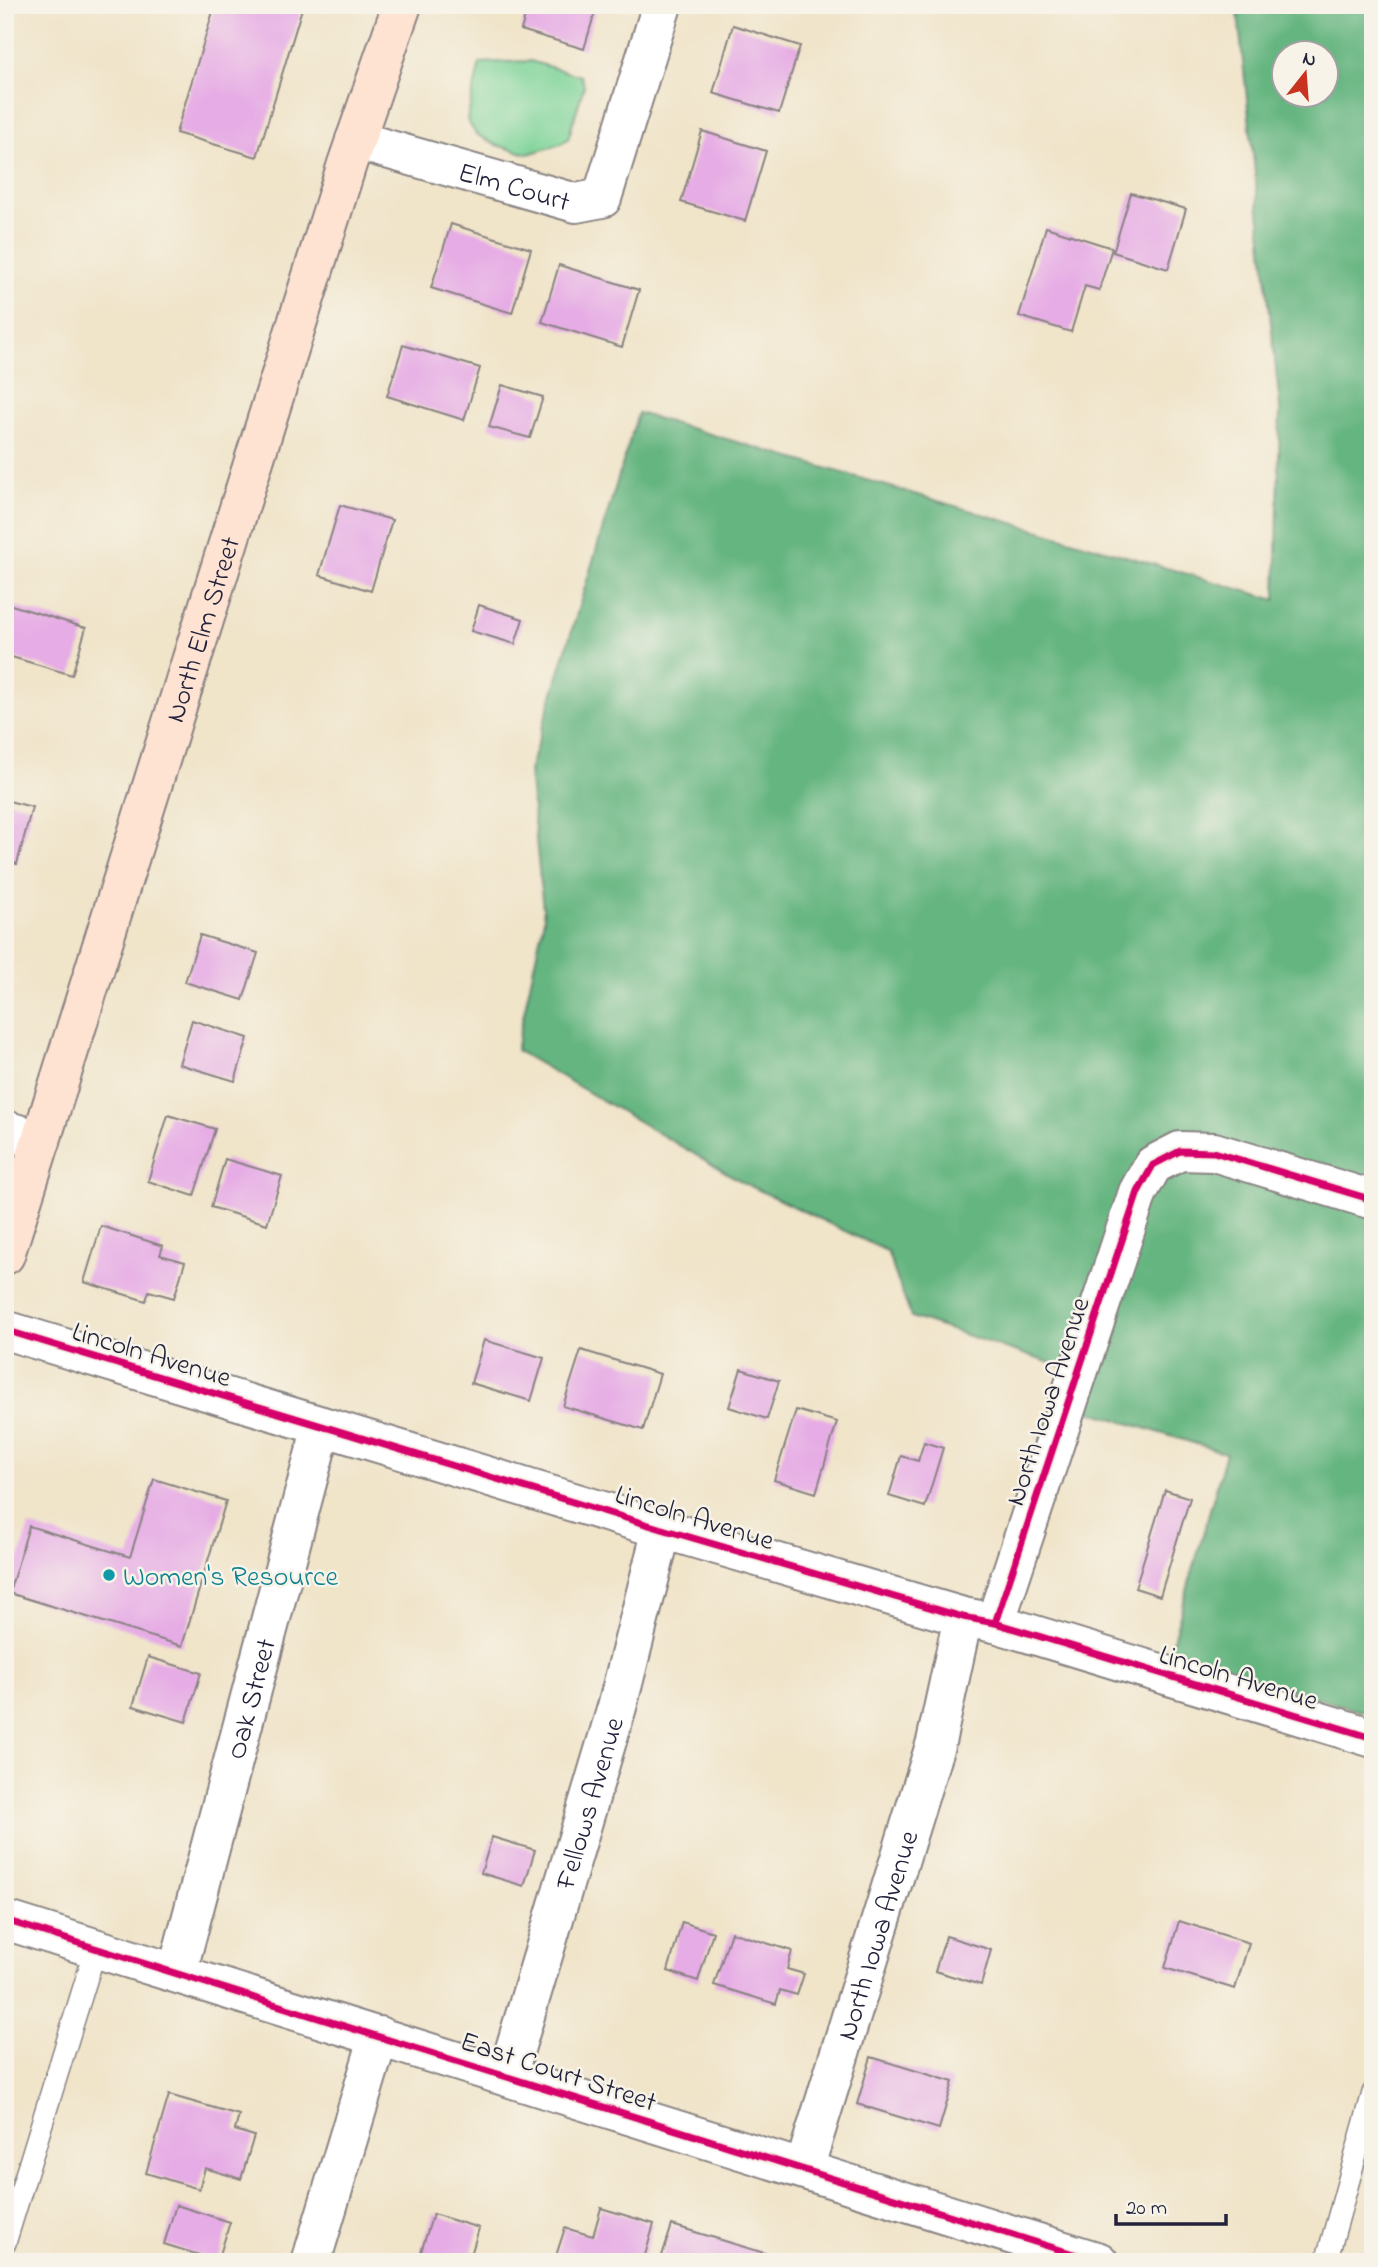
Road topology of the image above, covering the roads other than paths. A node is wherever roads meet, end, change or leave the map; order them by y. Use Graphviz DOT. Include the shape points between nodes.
graph roads {
  1 [pos="402,5"];
  2 [pos="662,5"];
  3 [pos="355,140"];
  4 [pos="5,1130"];
  5 [pos="41,1141"];
  6 [pos="1373,1200"];
  7 [pos="5,1255"];
  8 [pos="5,1330"];
  9 [pos="322,1426"];
  10 [pos="662,1529"];
  11 [pos="979,1620"];
  12 [pos="1373,1738"];
  13 [pos="5,1920"];
  14 [pos="96,1948"];
  15 [pos="177,1973"];
  16 [pos="379,2036"];
  17 [pos="507,2076"];
  18 [pos="1373,2093"];
  19 [pos="804,2169"];
  20 [pos="5,2243"];
  21 [pos="311,2262"];
  22 [pos="1099,2262"];
  23 [pos="1326,2262"];
  1 -- 3 [label="main road, North Elm Street"];
  2 -- 3 [label="street, Elm Court" via="602,198 576,203"];
  3 -- 5 [label="main road, North Elm Street"];
  4 -- 5 [label="street"];
  5 -- 7 [label="main road, North Elm Street"];
  6 -- 11 [label="street, North Iowa Avenue" via="1214,1152 1180,1151 1153,1165 1138,1192"];
  8 -- 9 [label="street, Lincoln Avenue"];
  9 -- 10 [label="street, Lincoln Avenue"];
  9 -- 15 [label="street, Oak Street"];
  10 -- 11 [label="street, Lincoln Avenue"];
  10 -- 17 [label="street, Fellows Avenue" via="617,1707"];
  11 -- 12 [label="street, Lincoln Avenue"];
  11 -- 19 [label="street, North Iowa Avenue" via="936,1742"];
  13 -- 14 [label="street, East Court Street"];
  14 -- 15 [label="street, East Court Street"];
  14 -- 20 [label="lane"];
  15 -- 16 [label="street, East Court Street"];
  16 -- 17 [label="street, East Court Street"];
  16 -- 21 [label="street"];
  17 -- 19 [label="street, East Court Street"];
  18 -- 23 [label="lane"];
  19 -- 22 [label="street, East Court Street"];
}
